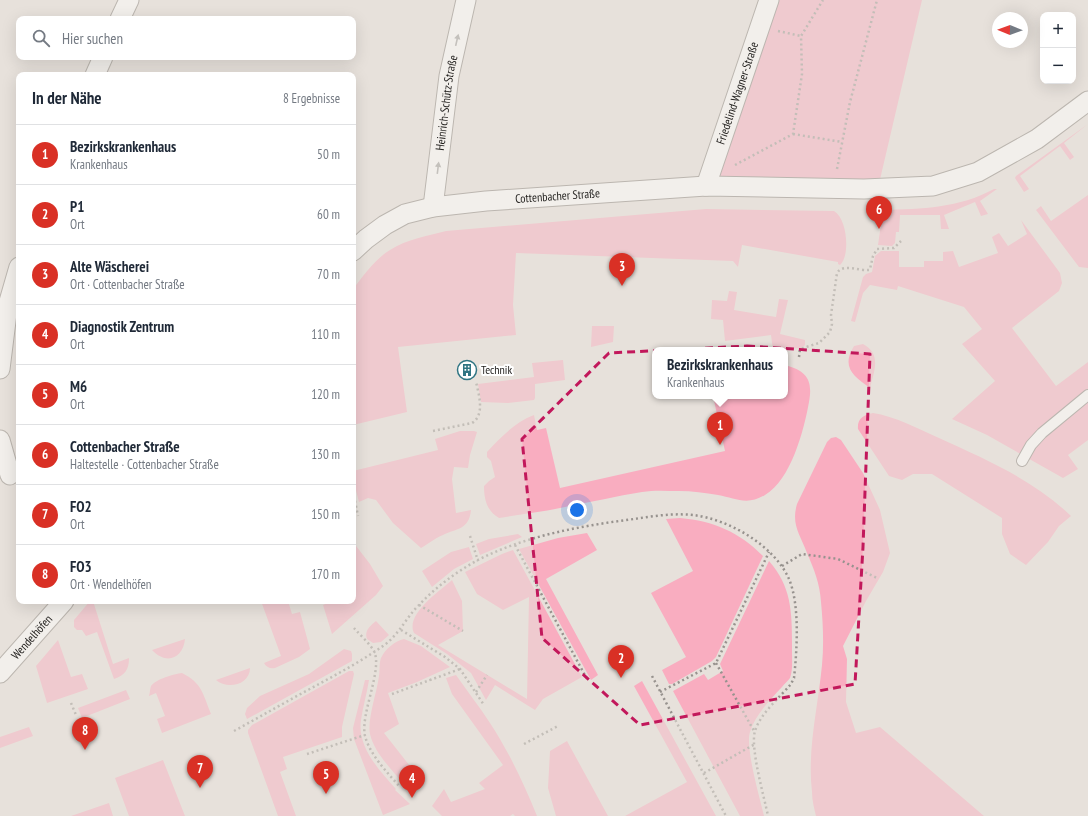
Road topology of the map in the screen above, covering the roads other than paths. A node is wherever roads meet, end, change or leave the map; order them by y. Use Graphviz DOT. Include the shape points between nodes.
graph roads {
  1 [pos="128,0"];
  2 [pos="466,0"];
  3 [pos="769,0"];
  4 [pos="121,16"];
  5 [pos="102,60"];
  6 [pos="96,72"];
  7 [pos="1088,101"];
  8 [pos="707,182"];
  9 [pos="433,207"];
  10 [pos="356,248"];
  11 [pos="16,277"];
  12 [pos="0,369"];
  13 [pos="1088,395"];
  14 [pos="0,440"];
  15 [pos="1022,461"];
  16 [pos="10,476"];
  17 [pos="61,604"];
  18 [pos="0,672"];
  1 -- 4 [label="street"];
  9 -- 2 [label="street, Heinrich-Schütz-Straße, one-way" via="449,76"];
  3 -- 8 [label="street, Friedelind-Wagner-Straße"];
  5 -- 6 [label="street"];
  7 -- 8 [label="street, Cottenbacher Straße" via="1037,139 978,172 933,186 864,190"];
  8 -- 9 [label="street, Cottenbacher Straße"];
  9 -- 10 [label="street, Cottenbacher Straße" via="405,214 385,225"];
  11 -- 12 [label="street" via="8,305"];
  13 -- 15 [label="lane" via="1042,432"];
  14 -- 16 [label="street"];
  17 -- 18 [label="street, Wendelhöfen"];
}
